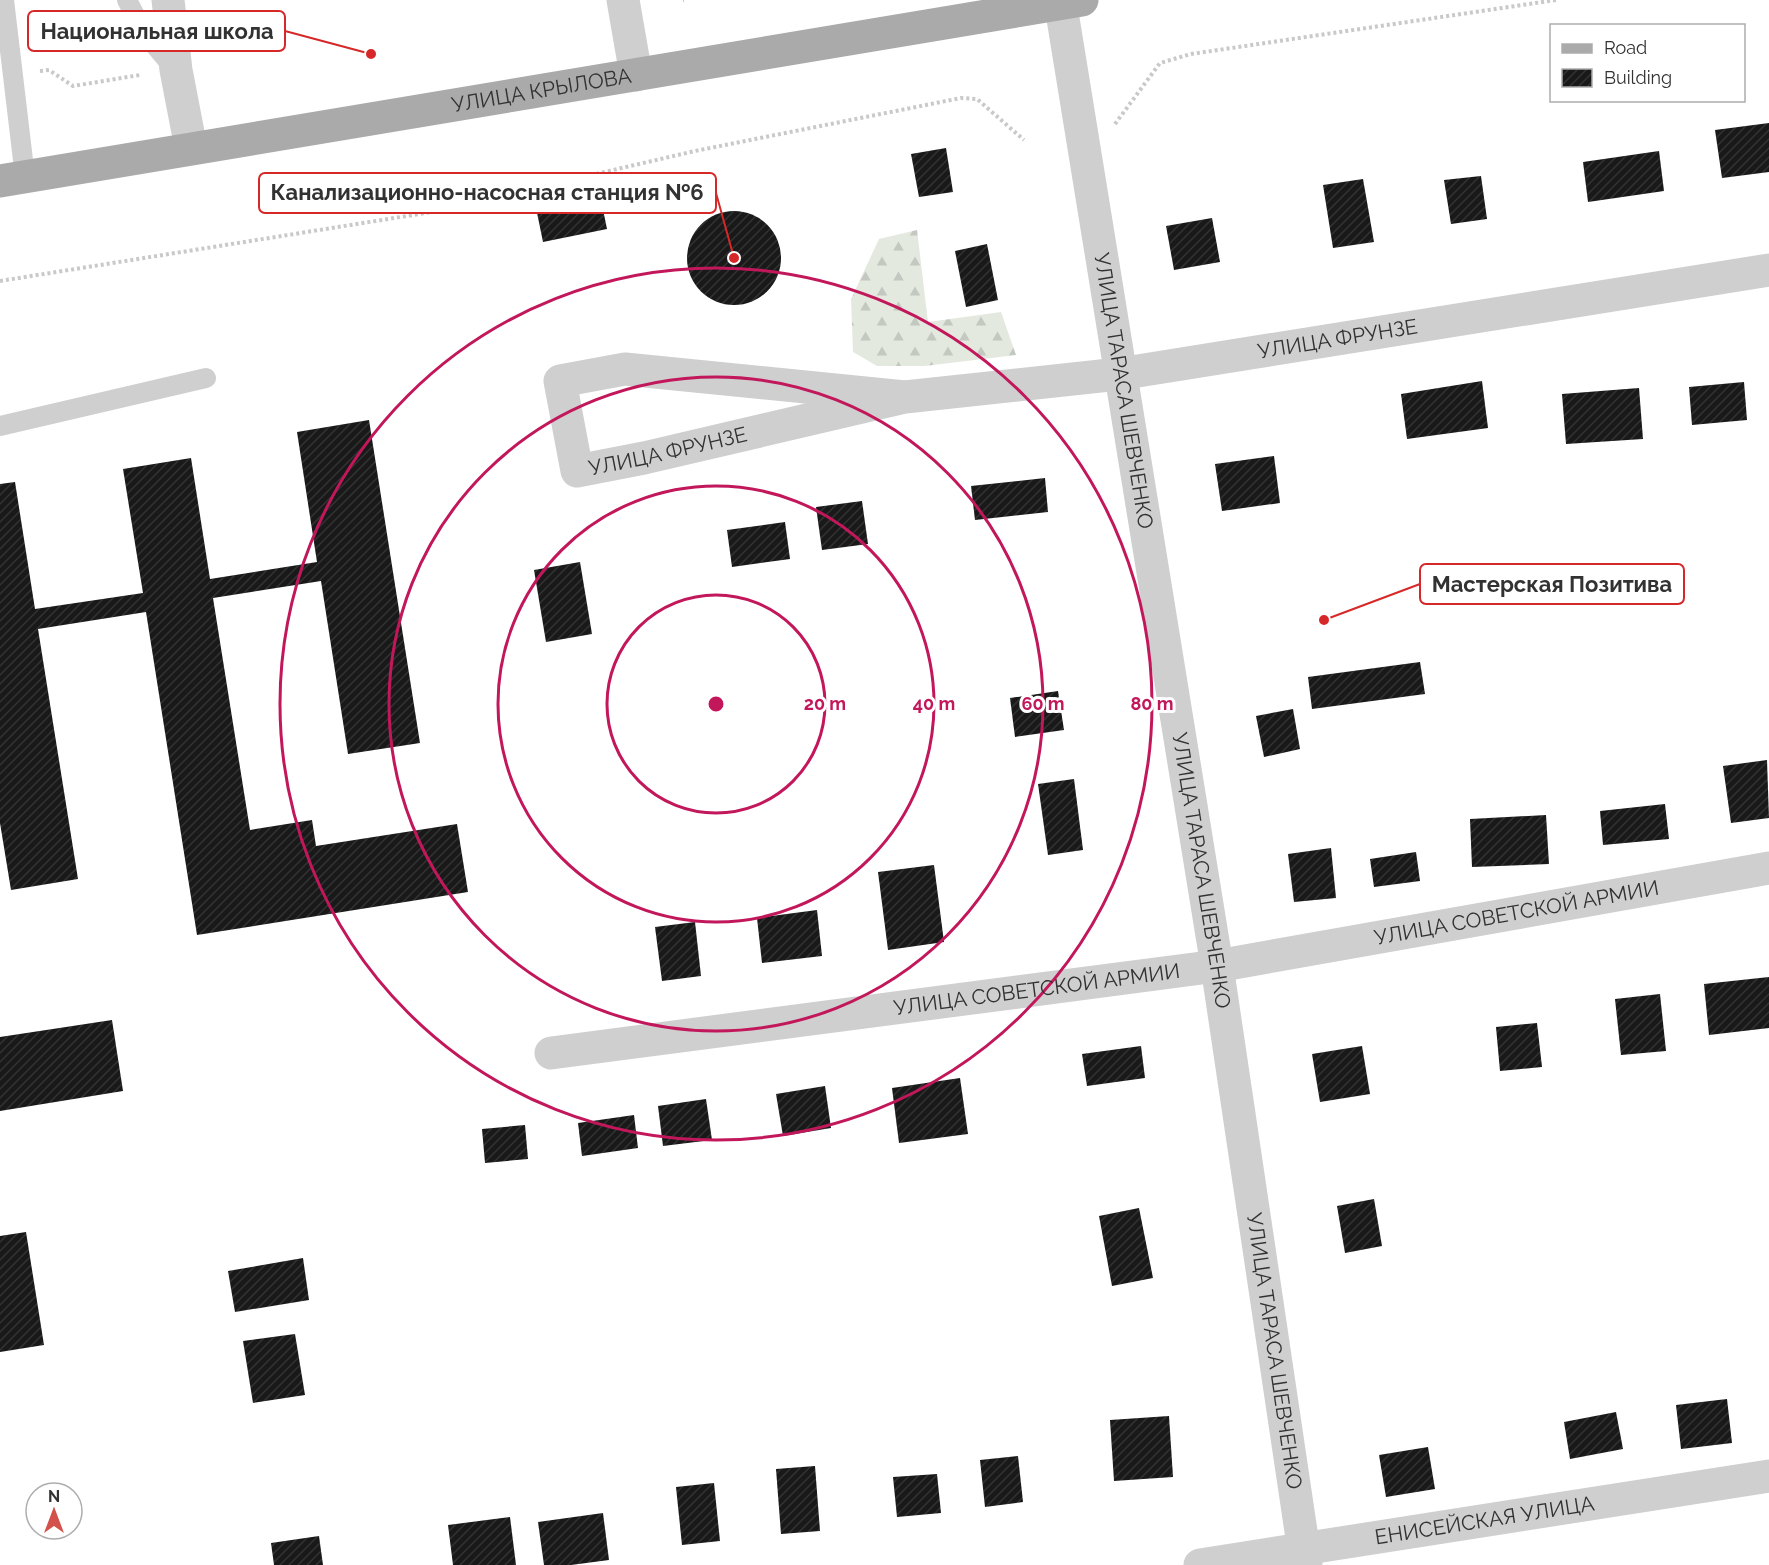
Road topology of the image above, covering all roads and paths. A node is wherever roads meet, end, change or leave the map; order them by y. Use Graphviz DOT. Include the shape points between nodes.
graph roads {
  1 [pos="4,0"];
  2 [pos="127,0"];
  3 [pos="168,0"];
  4 [pos="623,0"];
  5 [pos="1556,0"];
  6 [pos="1068,1"];
  7 [pos="176,70"];
  8 [pos="14,74"];
  9 [pos="636,75"];
  10 [pos="1114,126"];
  11 [pos="1024,140"];
  12 [pos="191,148"];
  13 [pos="13,179"];
  14 [pos="1769,270"];
  15 [pos="0,281"];
  16 [pos="1119,374"];
  17 [pos="206,378"];
  18 [pos="905,397"];
  19 [pos="0,426"];
  20 [pos="1769,868"];
  21 [pos="1217,966"];
  22 [pos="551,1053"];
  23 [pos="1769,1476"];
  24 [pos="1305,1557"];
  25 [pos="1200,1565"];
  1 -- 8 [label="lane"];
  2 -- 7 [label="lane" via="143,31"];
  3 -- 7 [label="street"];
  4 -- 9 [label="street"];
  5 -- 10 [label="path" via="1191,54 1160,63"];
  6 -- 9 [label="main road, УЛИЦА КРЫЛОВА"];
  6 -- 16 [label="street, УЛИЦА ТАРАСА ШЕВЧЕНКО"];
  7 -- 8 [label="path" via="73,86 49,70"];
  7 -- 12 [label="street"];
  8 -- 13 [label="lane"];
  9 -- 12 [label="main road, УЛИЦА КРЫЛОВА"];
  11 -- 15 [label="path" via="977,99 961,98 695,151 432,212"];
  12 -- 13 [label="main road, УЛИЦА КРЫЛОВА"];
  14 -- 16 [label="street, УЛИЦА ФРУНЗЕ"];
  16 -- 18 [label="street, УЛИЦА ФРУНЗЕ"];
  16 -- 21 [label="street, УЛИЦА ТАРАСА ШЕВЧЕНКО"];
  17 -- 19 [label="lane"];
  18 -- 18 [label="street, УЛИЦА ФРУНЗЕ" via="625,369 560,381 577,471"];
  20 -- 21 [label="street, УЛИЦА СОВЕТСКОЙ АРМИИ"];
  21 -- 22 [label="street, УЛИЦА СОВЕТСКОЙ АРМИИ"];
  21 -- 24 [label="street, УЛИЦА ТАРАСА ШЕВЧЕНКО"];
  23 -- 24 [label="street, ЕНИСЕЙСКАЯ УЛИЦА"];
  24 -- 25 [label="street, ЕНИСЕЙСКАЯ УЛИЦА"];
}
